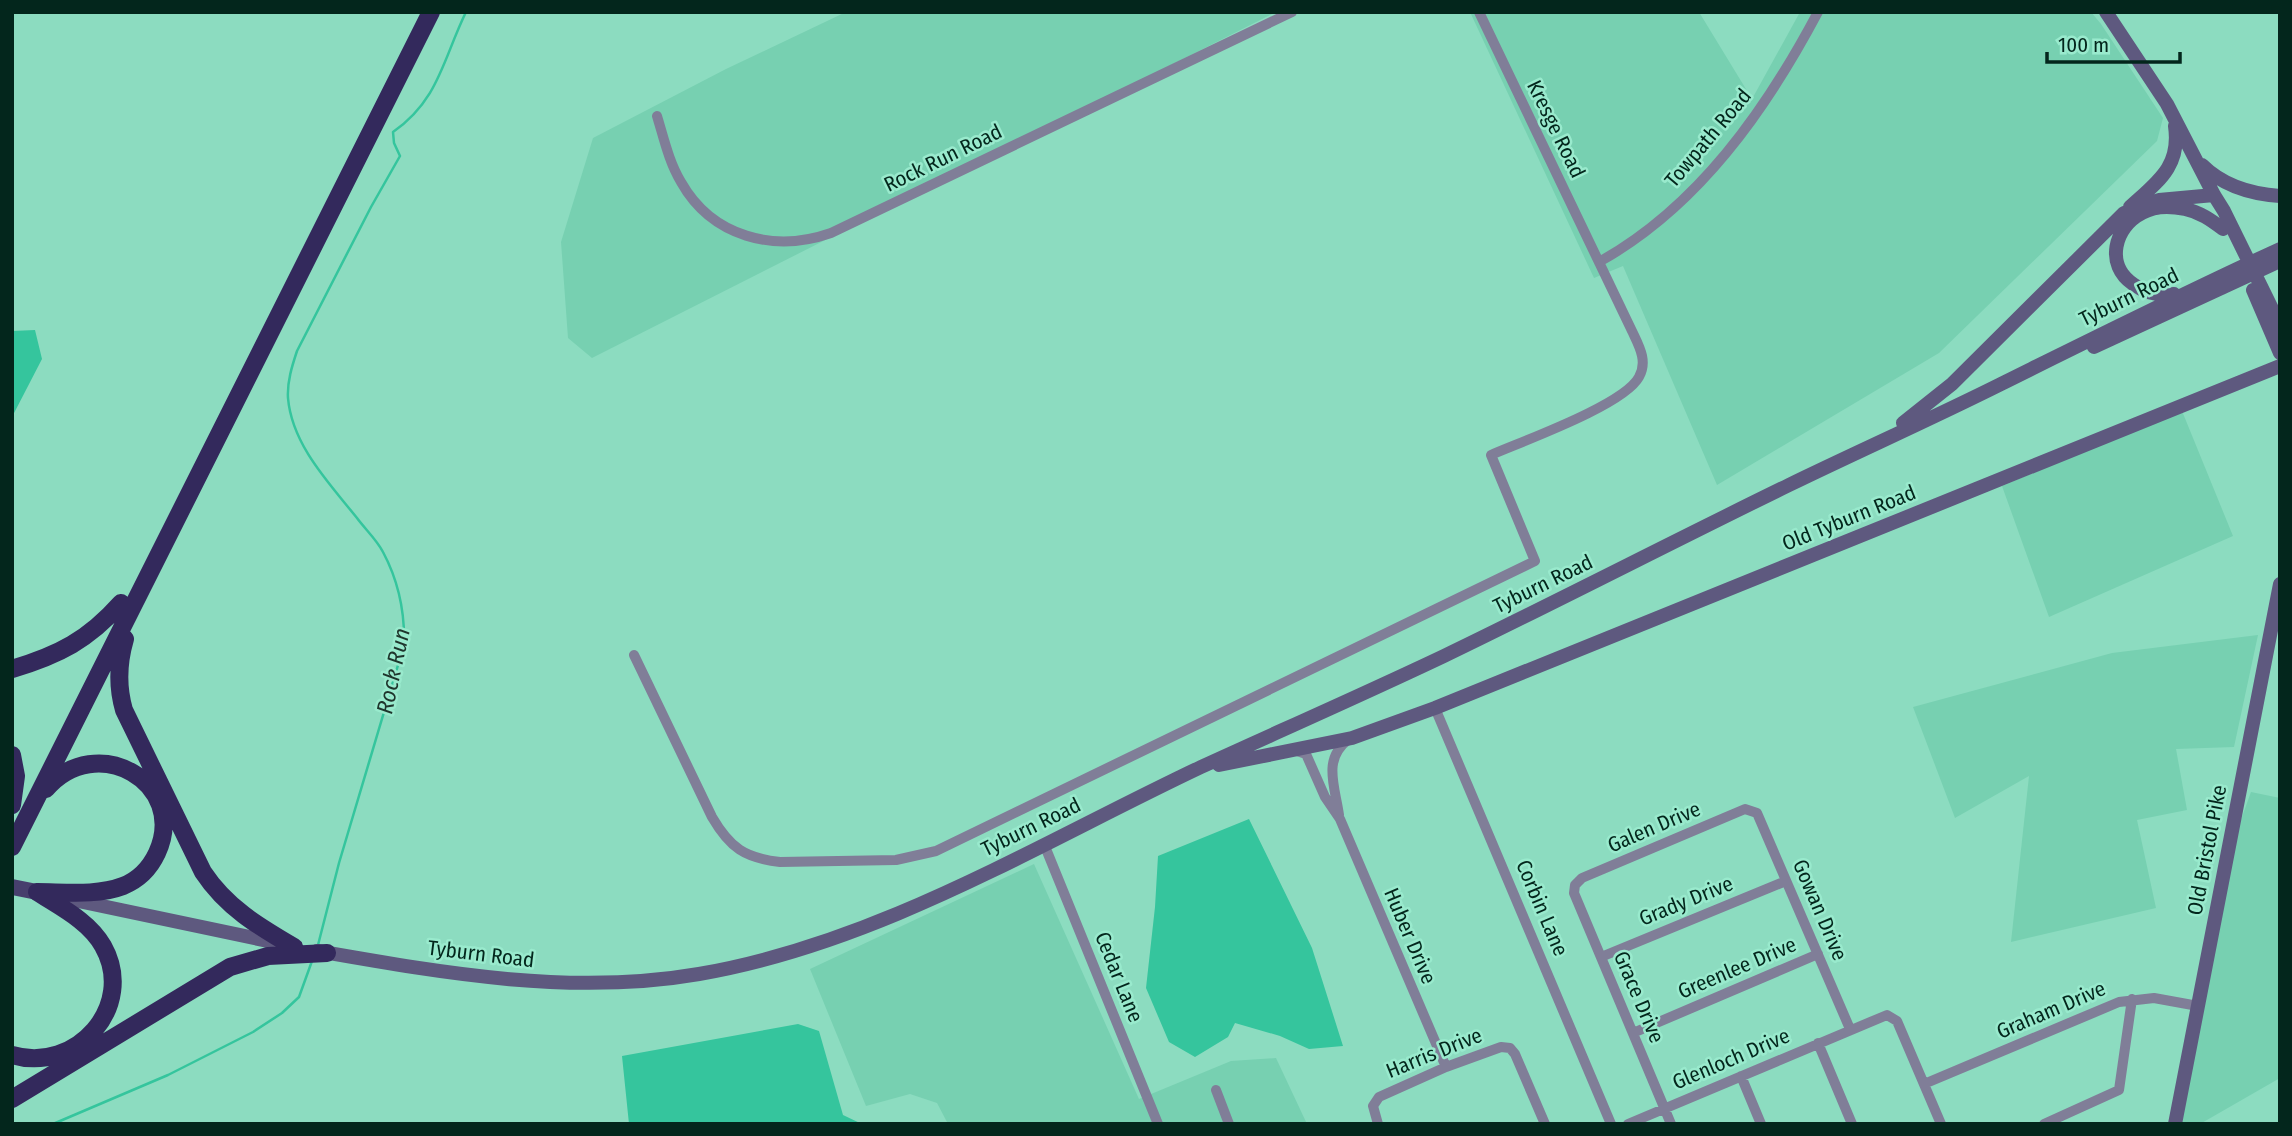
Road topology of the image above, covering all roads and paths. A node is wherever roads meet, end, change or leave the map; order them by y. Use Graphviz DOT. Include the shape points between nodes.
graph roads {
  1 [pos="418,12"];
  2 [pos="431,12"];
  3 [pos="1292,12"];
  4 [pos="1479,12"];
  5 [pos="1818,12"];
  6 [pos="2106,12"];
  7 [pos="2172,114"];
  8 [pos="657,116"];
  9 [pos="2194,157"];
  10 [pos="2214,195"];
  11 [pos="2280,196"];
  12 [pos="2124,213"];
  13 [pos="2223,229"];
  14 [pos="2279,253"];
  15 [pos="1599,262"];
  16 [pos="2215,286"];
  17 [pos="2189,290"];
  18 [pos="2280,325"];
  19 [pos="2280,354"];
  20 [pos="2280,366"];
  21 [pos="1998,386"];
  22 [pos="1875,443"];
  23 [pos="2280,584"];
  24 [pos="129,601"];
  25 [pos="634,655"];
  26 [pos="12,669"];
  27 [pos="1435,708"];
  28 [pos="1352,738"];
  29 [pos="1293,750"];
  30 [pos="12,755"];
  31 [pos="1197,769"];
  32 [pos="12,805"];
  33 [pos="33,806"];
  34 [pos="1750,809"];
  35 [pos="1340,819"];
  36 [pos="12,820"];
  37 [pos="1044,844"];
  38 [pos="12,846"];
  39 [pos="1786,881"];
  40 [pos="1575,885"];
  41 [pos="12,887"];
  42 [pos="37,892"];
  43 [pos="293,951"];
  44 [pos="327,953"];
  45 [pos="1818,954"];
  46 [pos="1601,957"];
  47 [pos="2133,999"];
  48 [pos="2198,1006"];
  49 [pos="1850,1029"];
  50 [pos="1633,1033"];
  51 [pos="1818,1043"];
  52 [pos="12,1055"];
  53 [pos="1446,1067"];
  54 [pos="1741,1076"];
  55 [pos="1924,1084"];
  56 [pos="1216,1090"];
  57 [pos="12,1099"];
  58 [pos="1665,1109"];
  59 [pos="1158,1124"];
  60 [pos="1229,1124"];
  61 [pos="1378,1124"];
  62 [pos="1545,1124"];
  63 [pos="1611,1124"];
  64 [pos="1628,1124"];
  65 [pos="1671,1124"];
  66 [pos="1761,1124"];
  67 [pos="1852,1124"];
  68 [pos="1941,1124"];
  69 [pos="2044,1124"];
  70 [pos="2175,1124"];
  1 -- 24 [label="highway"];
  2 -- 24 [label="highway"];
  3 -- 8 [label="street, Rock Run Road" via="831,233 804,241 756,240 728,229 704,212 674,169"];
  4 -- 15 [label="street, Kresge Road"];
  5 -- 15 [label="street, Towpath Road" via="1758,113 1716,165 1661,219"];
  6 -- 7 [label="main road"];
  7 -- 9 [label="main road"];
  7 -- 12 [label="main road" via="2176,139 2171,165"];
  9 -- 10 [label="main road"];
  9 -- 11 [label="main road" via="2232,186"];
  10 -- 12 [label="main road" via="2159,200"];
  10 -- 13 [label="main road"];
  10 -- 18 [label="main road"];
  12 -- 22 [label="main road" via="1952,384"];
  13 -- 17 [label="main road" via="2192,211 2159,207 2134,217 2121,233 2117,265 2128,281 2158,295"];
  13 -- 19 [label="main road"];
  14 -- 16 [label="main road, Tyburn Road"];
  15 -- 25 [label="street, Kresge Road" via="1642,354 1639,378 1620,396 1491,454 1535,561 936,851 896,860 818,862 760,860 746,854 712,817"];
  16 -- 17 [label="main road, Tyburn Road"];
  16 -- 21 [label="main road, Tyburn Road" via="2128,333"];
  17 -- 21 [label="main road, Tyburn Road"];
  20 -- 27 [label="main road, Old Tyburn Road"];
  21 -- 22 [label="main road, Tyburn Road"];
  22 -- 31 [label="main road, Tyburn Road" via="1442,656"];
  23 -- 48 [label="main road, Old Bristol Pike"];
  24 -- 26 [label="highway" via="74,645"];
  24 -- 33 [label="highway"];
  24 -- 36 [label="highway"];
  24 -- 43 [label="highway" via="119,665 120,693 128,717 209,882 241,915"];
  27 -- 28 [label="main road, Old Tyburn Road"];
  27 -- 63 [label="street, Corbin Lane"];
  28 -- 29 [label="main road, Old Tyburn Road"];
  28 -- 35 [label="street, Huber Drive" via="1338,749 1332,762"];
  29 -- 31 [label="main road, Old Tyburn Road"];
  29 -- 35 [label="street, Huber Drive" via="1306,754"];
  30 -- 32 [label="highway" via="16,776"];
  31 -- 37 [label="main road, Tyburn Road"];
  33 -- 38 [label="highway"];
  33 -- 42 [label="highway" via="66,772 84,765 109,764 127,769 147,784 163,824 153,860 131,882 101,891"];
  34 -- 39 [label="street, Gowan Drive" via="1757,813"];
  34 -- 40 [label="street, Galen Drive" via="1582,878"];
  35 -- 53 [label="street, Huber Drive"];
  37 -- 44 [label="main road, Tyburn Road" via="860,930 797,951 699,974 636,982 517,981"];
  37 -- 59 [label="street, Cedar Lane"];
  39 -- 45 [label="street, Gowan Drive"];
  39 -- 46 [label="street, Grady Drive"];
  40 -- 46 [label="street, Grace Drive" via="1574,893"];
  41 -- 42 [label="main road"];
  42 -- 43 [label="main road"];
  42 -- 52 [label="highway" via="80,920 98,939 111,965 112,995 101,1023 75,1048 47,1058"];
  43 -- 44 [label="highway"];
  43 -- 57 [label="highway" via="221,972"];
  45 -- 49 [label="street, Gowan Drive"];
  45 -- 50 [label="street, Greenlee Drive"];
  46 -- 50 [label="street, Grace Drive"];
  47 -- 48 [label="street, Graham Drive"];
  47 -- 55 [label="street, Graham Drive"];
  47 -- 69 [label="street" via="2119,1090"];
  48 -- 70 [label="main road, Old Bristol Pike"];
  49 -- 51 [label="street, Glenloch Drive"];
  49 -- 55 [label="street, Glenloch Drive" via="1893,1017"];
  50 -- 58 [label="street, Grace Drive"];
  51 -- 54 [label="street, Glenloch Drive"];
  51 -- 67 [label="street"];
  53 -- 61 [label="street, Harris Drive" via="1379,1097 1373,1111"];
  53 -- 62 [label="street, Harris Drive" via="1501,1047 1510,1048"];
  54 -- 58 [label="street, Glenloch Drive"];
  54 -- 66 [label="street"];
  55 -- 68 [label="street"];
  56 -- 60 [label="street"];
  58 -- 64 [label="street, Glenloch Drive"];
  58 -- 65 [label="street, Grace Drive"];
}
